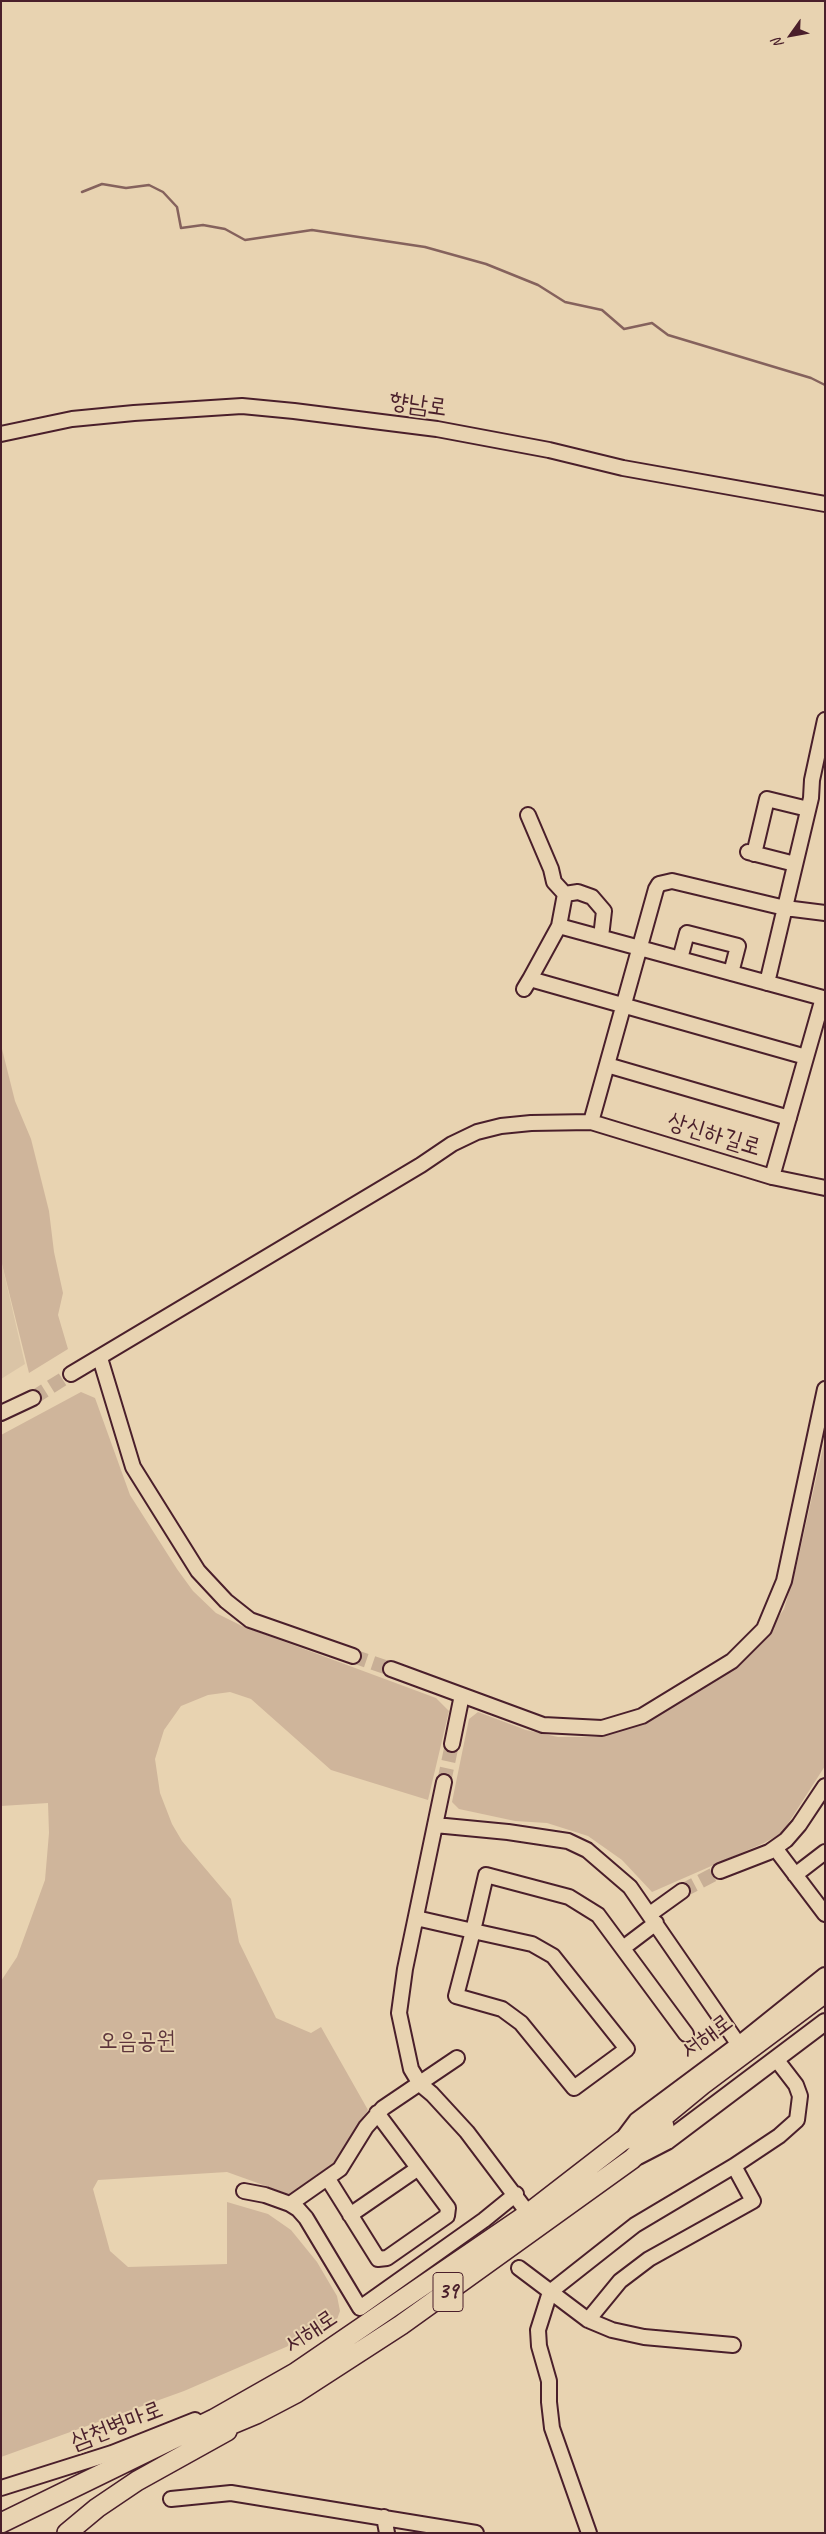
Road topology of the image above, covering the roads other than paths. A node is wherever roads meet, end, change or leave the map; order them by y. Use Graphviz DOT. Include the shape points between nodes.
graph roads {
  1 [pos="1,434"];
  2 [pos="825,504"];
  3 [pos="825,720"];
  4 [pos="822,742"];
  5 [pos="808,809"];
  6 [pos="528,816"];
  7 [pos="795,864"];
  8 [pos="565,894"];
  9 [pos="785,908"];
  10 [pos="825,913"];
  11 [pos="558,926"];
  12 [pos="601,937"];
  13 [pos="639,948"];
  14 [pos="680,959"];
  15 [pos="732,973"];
  16 [pos="767,983"];
  17 [pos="623,1006"];
  18 [pos="806,1057"];
  19 [pos="607,1065"];
  20 [pos="789,1118"];
  21 [pos="591,1122"];
  22 [pos="772,1177"];
  23 [pos="825,1188"];
  24 [pos="100,1358"];
  25 [pos="71,1374"];
  26 [pos="825,1389"];
  27 [pos="33,1398"];
  28 [pos="1,1413"];
  29 [pos="353,1656"];
  30 [pos="391,1669"];
  31 [pos="462,1695"];
  32 [pos="452,1744"];
  33 [pos="444,1782"];
  34 [pos="825,1786"];
  35 [pos="435,1825"];
  36 [pos="774,1848"];
  37 [pos="825,1852"];
  38 [pos="720,1871"];
  39 [pos="795,1875"];
  40 [pos="682,1890"];
  41 [pos="825,1914"];
  42 [pos="416,1918"];
  43 [pos="653,1919"];
  44 [pos="473,1930"];
  45 [pos="623,1948"];
  46 [pos="825,1976"];
  47 [pos="825,1993"];
  48 [pos="825,2001"];
  49 [pos="825,2022"];
  50 [pos="686,2034"];
  51 [pos="740,2045"];
  52 [pos="457,2058"];
  53 [pos="776,2059"];
  54 [pos="420,2084"];
  55 [pos="377,2112"];
  56 [pos="622,2141"];
  57 [pos="632,2159"];
  58 [pos="734,2166"];
  59 [pos="417,2169"];
  60 [pos="328,2179"];
  61 [pos="244,2191"];
  62 [pos="516,2194"];
  63 [pos="290,2204"];
  64 [pos="350,2215"];
  65 [pos="534,2220"];
  66 [pos="519,2268"];
  67 [pos="550,2292"];
  68 [pos="588,2320"];
  69 [pos="733,2345"];
  70 [pos="252,2408"];
  71 [pos="1,2488"];
  72 [pos="171,2499"];
  73 [pos="384,2517"];
  74 [pos="1,2523"];
  75 [pos="7,2533"];
  76 [pos="66,2533"];
  77 [pos="386,2533"];
  78 [pos="476,2533"];
  79 [pos="588,2533"];
  1 -- 2 [label="street, 향남로" via="72,419 134,413 242,406 294,410 447,431 623,468"];
  3 -- 4 [label="street"];
  4 -- 5 [label="street"];
  5 -- 7 [label="street"];
  5 -- 7 [label="street" via="767,799 751,853"];
  6 -- 8 [label="street" via="554,882"];
  7 -- 9 [label="street"];
  8 -- 11 [label="street"];
  8 -- 12 [label="street" via="578,892 592,898 604,911"];
  9 -- 10 [label="street"];
  9 -- 13 [label="street" via="678,882 665,882 656,889"];
  9 -- 16 [label="street"];
  11 -- 12 [label="street"];
  11 -- 17 [label="street" via="527,984"];
  12 -- 13 [label="street"];
  13 -- 14 [label="street"];
  13 -- 17 [label="street"];
  14 -- 15 [label="street"];
  14 -- 15 [label="street" via="687,933 738,946"];
  15 -- 16 [label="street"];
  16 -- 18 [label="street" via="823,998"];
  17 -- 18 [label="street"];
  17 -- 19 [label="street"];
  18 -- 20 [label="street"];
  19 -- 20 [label="street"];
  19 -- 21 [label="street"];
  20 -- 22 [label="street"];
  21 -- 22 [label="street, 상신하길로"];
  21 -- 24 [label="street, 상신하길로" via="501,1126 452,1144"];
  22 -- 23 [label="street, 상신하길로"];
  24 -- 25 [label="street, 상신하길로"];
  24 -- 29 [label="street" via="133,1468 198,1571 226,1601 250,1620"];
  26 -- 31 [label="street" via="784,1581 764,1628 732,1661 642,1716 602,1728 543,1725"];
  27 -- 28 [label="street"];
  30 -- 31 [label="street"];
  31 -- 32 [label="street"];
  33 -- 35 [label="street"];
  34 -- 36 [label="street" via="792,1835"];
  35 -- 42 [label="street"];
  35 -- 43 [label="street" via="568,1841 587,1850 630,1888"];
  36 -- 38 [label="street"];
  36 -- 39 [label="street"];
  37 -- 39 [label="street"];
  39 -- 41 [label="street"];
  40 -- 43 [label="street"];
  42 -- 44 [label="street"];
  42 -- 54 [label="street" via="399,2013 410,2069"];
  43 -- 45 [label="street"];
  43 -- 51 [label="street"];
  44 -- 44 [label="street" via="532,1944 553,1956 627,2049 574,2088 521,2023 502,2009 456,1996"];
  44 -- 45 [label="street" via="486,1875 569,1897 598,1915"];
  45 -- 50 [label="street"];
  46 -- 51 [label="main road, 서해로 / 39"];
  47 -- 56 [label="highway, 서해로 / 39" via="651,2127"];
  48 -- 57 [label="highway, 서해로 / 39" via="662,2128"];
  49 -- 53 [label="main road, 서해로 / 39"];
  51 -- 56 [label="main road, 서해로 / 39" via="637,2121"];
  52 -- 54 [label="street"];
  53 -- 57 [label="main road, 서해로 / 39" via="667,2141"];
  53 -- 58 [label="street" via="796,2085 800,2096 797,2120 780,2136"];
  54 -- 55 [label="street"];
  54 -- 62 [label="street" via="467,2132"];
  55 -- 59 [label="street"];
  55 -- 60 [label="street" via="340,2169"];
  56 -- 65 [label="highway, 서해로 / 39"];
  57 -- 65 [label="highway, 서해로 / 39"];
  58 -- 67 [label="street" via="635,2226"];
  58 -- 68 [label="street" via="753,2201 649,2260 620,2281"];
  59 -- 64 [label="street"];
  59 -- 64 [label="street" via="448,2208 448,2213 387,2258 382,2260 375,2256"];
  60 -- 63 [label="street"];
  60 -- 64 [label="street"];
  61 -- 63 [label="street"];
  62 -- 63 [label="street" via="360,2308 306,2218"];
  62 -- 65 [label="street"];
  65 -- 70 [label="highway, 서해로 / 39" via="401,2326 296,2394"];
  66 -- 67 [label="street"];
  67 -- 68 [label="street"];
  67 -- 79 [label="street" via="538,2330 539,2346 549,2381 552,2428"];
  68 -- 69 [label="street" via="612,2330 644,2337"];
  70 -- 71 [label="street, 삼천병마로" via="169,2429 103,2456"];
  70 -- 74 [label="highway, 서해로 / 39"];
  70 -- 75 [label="highway, 서해로 / 39"];
  70 -- 76 [label="highway" via="97,2508"];
  72 -- 73 [label="street" via="230,2493"];
  73 -- 77 [label="street"];
  73 -- 78 [label="street"];
}
